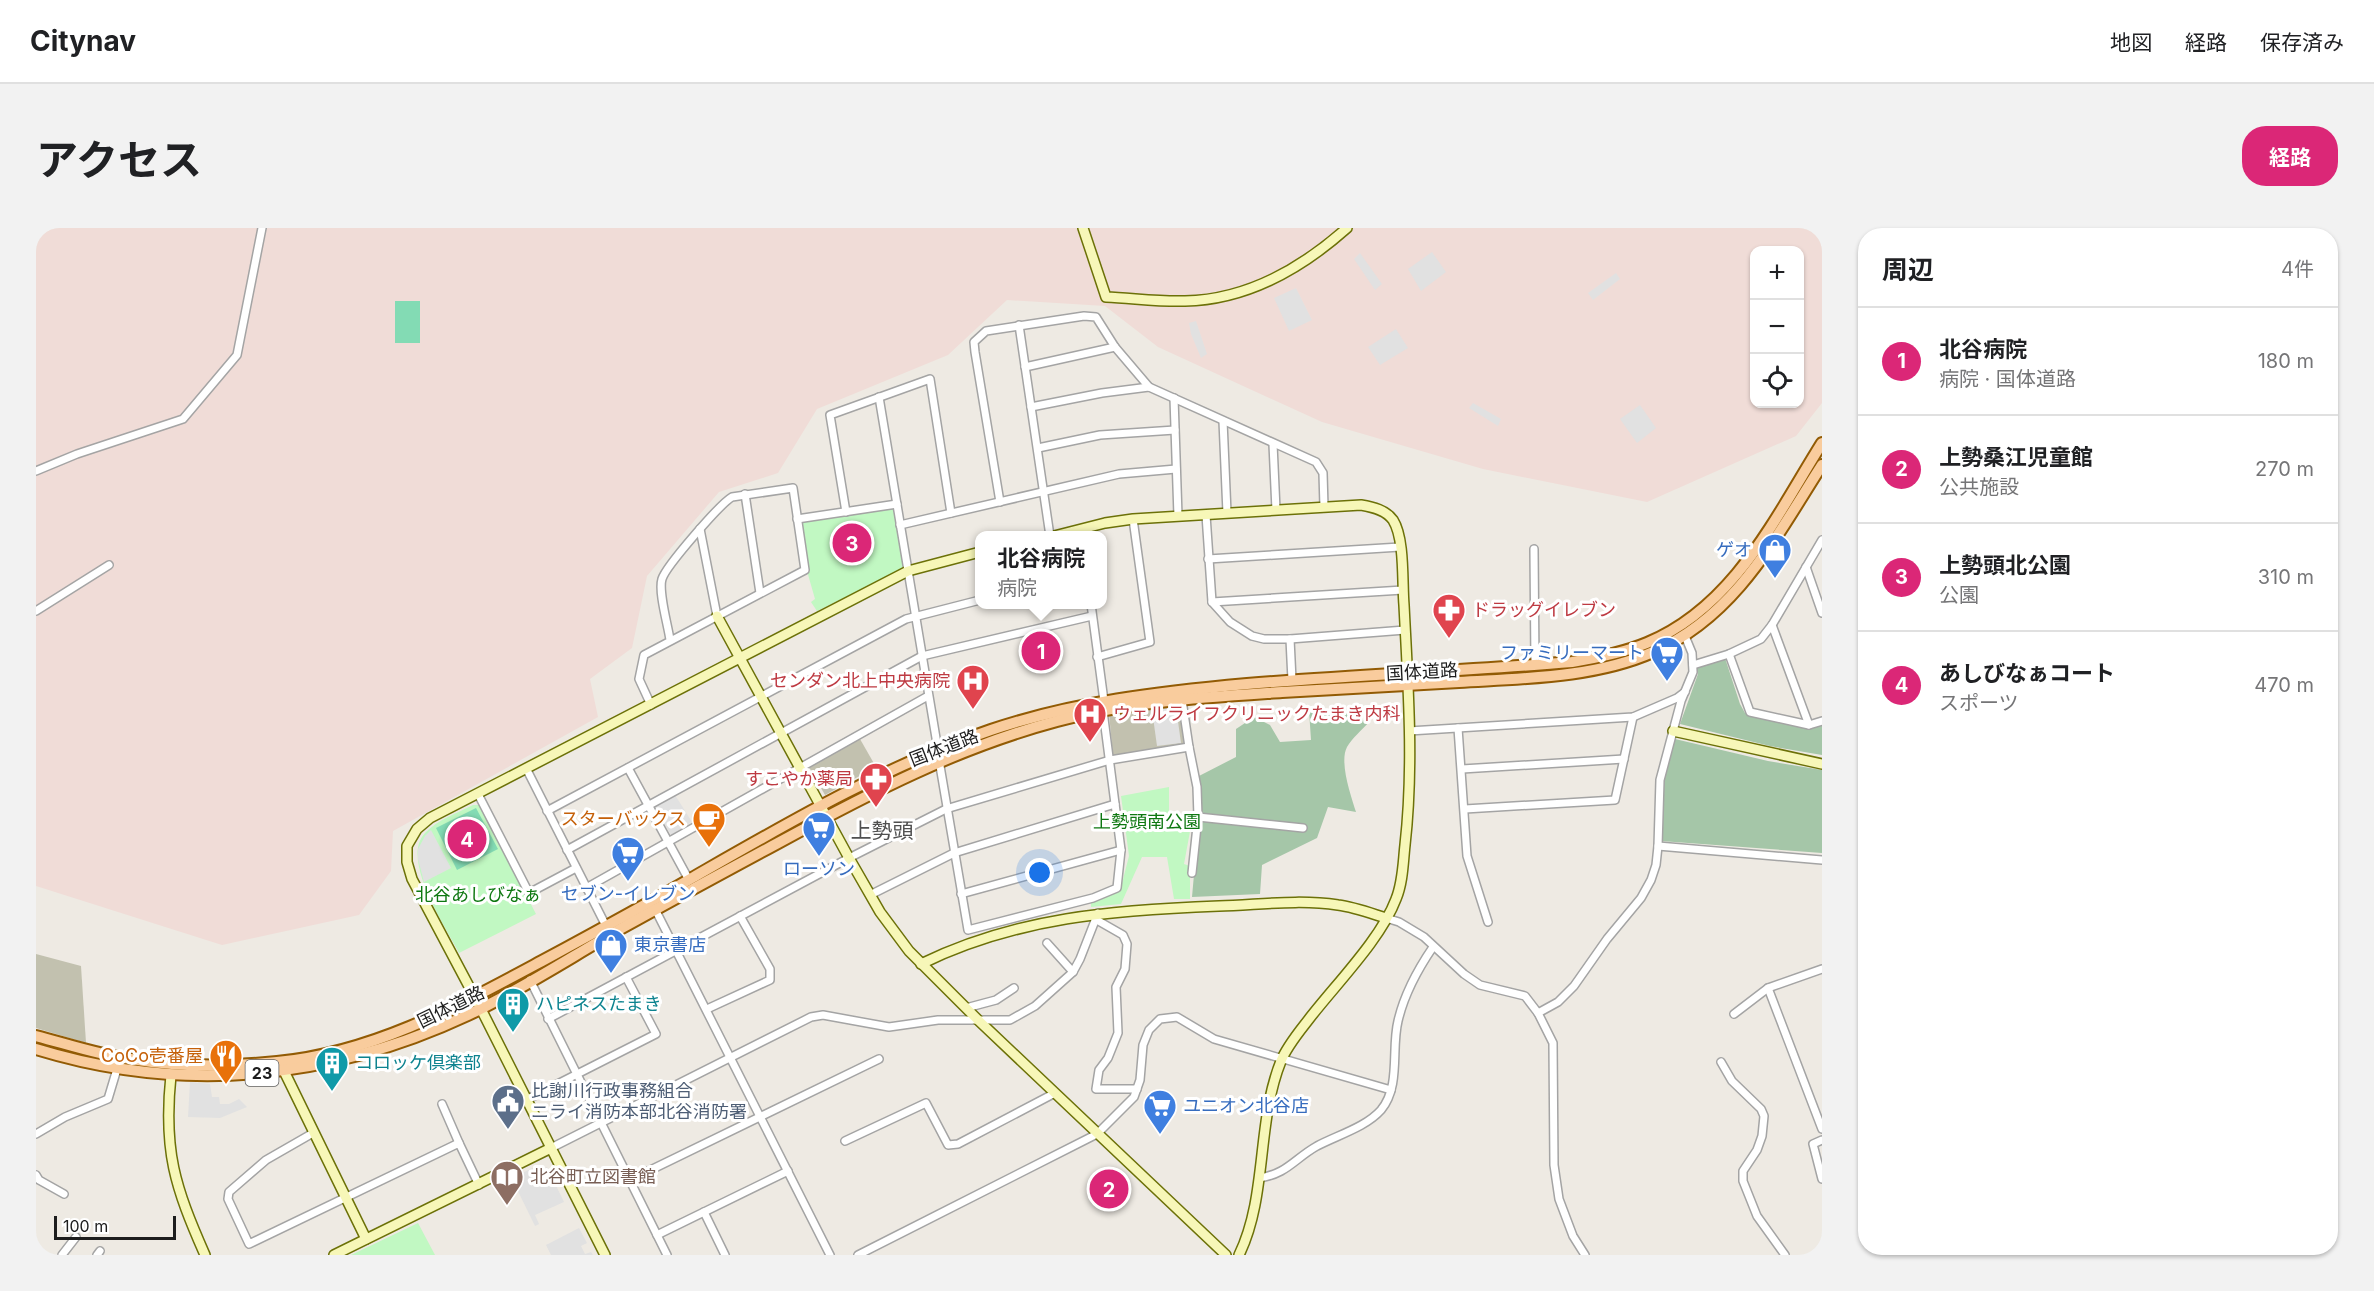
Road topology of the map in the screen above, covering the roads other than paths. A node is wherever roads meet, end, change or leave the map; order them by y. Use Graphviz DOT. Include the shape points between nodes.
graph roads {
  1 [pos="262,228"];
  2 [pos="1083,228"];
  3 [pos="1347,228"];
  4 [pos="1019,325"];
  5 [pos="1115,347"];
  6 [pos="1025,367"];
  7 [pos="1149,387"];
  8 [pos="879,397"];
  9 [pos="1174,398"];
  10 [pos="1031,408"];
  11 [pos="1223,421"];
  12 [pos="1175,430"];
  13 [pos="1822,443"];
  14 [pos="1273,444"];
  15 [pos="1038,448"];
  16 [pos="1822,465"];
  17 [pos="1176,470"];
  18 [pos="36,471"];
  19 [pos="1045,492"];
  20 [pos="745,494"];
  21 [pos="1000,502"];
  22 [pos="897,504"];
  23 [pos="1324,507"];
  24 [pos="1276,510"];
  25 [pos="846,512"];
  26 [pos="951,513"];
  27 [pos="1227,513"];
  28 [pos="1206,515"];
  29 [pos="1178,516"];
  30 [pos="797,519"];
  31 [pos="1133,519"];
  32 [pos="900,525"];
  33 [pos="700,529"];
  34 [pos="1051,531"];
  35 [pos="1087,531"];
  36 [pos="1822,540"];
  37 [pos="1400,547"];
  38 [pos="1534,549"];
  39 [pos="975,553"];
  40 [pos="1208,559"];
  41 [pos="109,565"];
  42 [pos="1806,567"];
  43 [pos="908,571"];
  44 [pos="1403,590"];
  45 [pos="760,593"];
  46 [pos="975,601"];
  47 [pos="1212,602"];
  48 [pos="1091,609"];
  49 [pos="36,611"];
  50 [pos="1822,613"];
  51 [pos="717,616"];
  52 [pos="915,616"];
  53 [pos="1092,616"];
  54 [pos="1772,625"];
  55 [pos="1405,630"];
  56 [pos="1685,636"];
  57 [pos="1290,639"];
  58 [pos="670,640"];
  59 [pos="1729,654"];
  60 [pos="922,656"];
  61 [pos="1097,657"];
  62 [pos="739,658"];
  63 [pos="1693,664"];
  64 [pos="1535,665"];
  65 [pos="1407,672"];
  66 [pos="1292,680"];
  67 [pos="1408,685"];
  68 [pos="1685,692"];
  69 [pos="760,696"];
  70 [pos="928,696"];
  71 [pos="1182,700"];
  72 [pos="651,705"];
  73 [pos="1103,706"];
  74 [pos="1633,717"];
  75 [pos="1822,721"];
  76 [pos="1809,725"];
  77 [pos="1458,728"];
  78 [pos="1409,731"];
  79 [pos="1674,731"];
  80 [pos="780,733"];
  81 [pos="1188,747"];
  82 [pos="939,755"];
  83 [pos="1624,759"];
  84 [pos="1110,760"];
  85 [pos="1822,764"];
  86 [pos="628,768"];
  87 [pos="800,769"];
  88 [pos="1462,769"];
  89 [pos="526,770"];
  90 [pos="478,794"];
  91 [pos="1115,804"];
  92 [pos="649,806"];
  93 [pos="820,806"];
  94 [pos="946,808"];
  95 [pos="1465,809"];
  96 [pos="547,811"];
  97 [pos="827,817"];
  98 [pos="1198,817"];
  99 [pos="1304,828"];
  100 [pos="669,842"];
  101 [pos="1658,846"];
  102 [pos="567,850"];
  103 [pos="1121,850"];
  104 [pos="954,853"];
  105 [pos="849,858"];
  106 [pos="1822,860"];
  107 [pos="576,868"];
  108 [pos="1192,873"];
  109 [pos="689,880"];
  110 [pos="586,888"];
  111 [pos="961,894"];
  112 [pos="870,895"];
  113 [pos="655,909"];
  114 [pos="740,916"];
  115 [pos="1096,916"];
  116 [pos="1386,918"];
  117 [pos="1488,922"];
  118 [pos="606,926"];
  119 [pos="1047,943"];
  120 [pos="1433,947"];
  121 [pos="677,950"];
  122 [pos="921,964"];
  123 [pos="1822,969"];
  124 [pos="1073,972"];
  125 [pos="626,977"];
  126 [pos="530,980"];
  127 [pos="1014,988"];
  128 [pos="1768,988"];
  129 [pos="474,997"];
  130 [pos="966,1008"];
  131 [pos="481,1009"];
  132 [pos="707,1009"];
  133 [pos="1538,1013"];
  134 [pos="1734,1014"];
  135 [pos="548,1019"];
  136 [pos="978,1020"];
  137 [pos="36,1036"];
  138 [pos="36,1048"];
  139 [pos="732,1058"];
  140 [pos="879,1059"];
  141 [pos="1281,1059"];
  142 [pos="1721,1062"];
  143 [pos="117,1069"];
  144 [pos="284,1071"];
  145 [pos="577,1074"];
  146 [pos="171,1075"];
  147 [pos="1137,1089"];
  148 [pos="1391,1090"];
  149 [pos="1055,1093"];
  150 [pos="526,1100"];
  151 [pos="442,1104"];
  152 [pos="761,1115"];
  153 [pos="602,1122"];
  154 [pos="1822,1129"];
  155 [pos="313,1133"];
  156 [pos="36,1134"];
  157 [pos="1097,1134"];
  158 [pos="1822,1140"];
  159 [pos="845,1141"];
  160 [pos="459,1143"];
  161 [pos="551,1148"];
  162 [pos="788,1171"];
  163 [pos="36,1175"];
  164 [pos="1259,1178"];
  165 [pos="1822,1179"];
  166 [pos="630,1180"];
  167 [pos="479,1185"];
  168 [pos="64,1194"];
  169 [pos="345,1197"];
  170 [pos="704,1212"];
  171 [pos="657,1235"];
  172 [pos="76,1237"];
  173 [pos="366,1239"];
  174 [pos="62,1255"];
  175 [pos="205,1255"];
  176 [pos="334,1255"];
  177 [pos="605,1255"];
  178 [pos="667,1255"];
  179 [pos="725,1255"];
  180 [pos="830,1255"];
  181 [pos="858,1255"];
  182 [pos="1226,1255"];
  183 [pos="1239,1255"];
  184 [pos="1586,1255"];
  185 [pos="1785,1255"];
  1 -- 18 [label="street" via="237,355 183,419"];
  2 -- 3 [label="street" via="1106,297 1187,301 1238,292 1266,282 1309,258"];
  4 -- 5 [label="street" via="1090,316 1100,322"];
  4 -- 6 [label="street"];
  4 -- 21 [label="street" via="990,329 974,342"];
  5 -- 6 [label="street"];
  5 -- 7 [label="street"];
  6 -- 10 [label="street"];
  7 -- 9 [label="street"];
  7 -- 10 [label="street"];
  8 -- 22 [label="street"];
  8 -- 25 [label="street" via="830,415"];
  8 -- 26 [label="street" via="930,378"];
  9 -- 11 [label="street"];
  9 -- 12 [label="street"];
  10 -- 15 [label="street"];
  11 -- 14 [label="street"];
  11 -- 27 [label="street"];
  12 -- 15 [label="street" via="1100,435"];
  12 -- 17 [label="street"];
  13 -- 64 [label="main road, 国体道路 / 23" via="1733,579 1692,618 1624,651"];
  14 -- 23 [label="street" via="1304,456 1321,468"];
  14 -- 24 [label="street"];
  15 -- 19 [label="street"];
  16 -- 56 [label="main road, 国体道路 / 23" via="1741,587"];
  17 -- 19 [label="street" via="1119,474"];
  17 -- 29 [label="street"];
  19 -- 21 [label="street"];
  19 -- 34 [label="street"];
  20 -- 30 [label="street" via="793,488"];
  20 -- 33 [label="street" via="724,501"];
  20 -- 45 [label="street"];
  21 -- 26 [label="street"];
  22 -- 25 [label="street"];
  22 -- 32 [label="street"];
  23 -- 24 [label="street"];
  23 -- 37 [label="street" via="1361,505 1385,512 1396,528"];
  24 -- 27 [label="street"];
  25 -- 30 [label="street"];
  26 -- 32 [label="street"];
  27 -- 28 [label="street"];
  28 -- 29 [label="street"];
  28 -- 40 [label="street"];
  29 -- 31 [label="street"];
  30 -- 45 [label="street" via="805,570"];
  31 -- 35 [label="street"];
  31 -- 61 [label="street" via="1150,642"];
  32 -- 43 [label="street"];
  33 -- 51 [label="street"];
  33 -- 58 [label="street" via="662,579"];
  36 -- 42 [label="street"];
  37 -- 40 [label="street"];
  37 -- 44 [label="street"];
  38 -- 64 [label="street"];
  39 -- 43 [label="street"];
  40 -- 47 [label="street"];
  41 -- 49 [label="street"];
  42 -- 50 [label="street"];
  42 -- 54 [label="street"];
  43 -- 52 [label="street"];
  43 -- 62 [label="street"];
  44 -- 47 [label="street"];
  44 -- 55 [label="street"];
  45 -- 51 [label="street"];
  46 -- 52 [label="street"];
  47 -- 57 [label="street" via="1230,622 1252,636"];
  48 -- 53 [label="street"];
  51 -- 58 [label="street"];
  51 -- 62 [label="street"];
  52 -- 60 [label="street"];
  52 -- 69 [label="street"];
  53 -- 60 [label="street"];
  53 -- 61 [label="street"];
  54 -- 59 [label="street" via="1761,639"];
  54 -- 76 [label="street"];
  55 -- 57 [label="street"];
  55 -- 65 [label="street"];
  56 -- 63 [label="street"];
  56 -- 67 [label="main road, 国体道路 / 23" via="1645,655 1602,668"];
  57 -- 66 [label="street"];
  58 -- 72 [label="street" via="644,655 642,661 639,679"];
  59 -- 63 [label="street"];
  59 -- 76 [label="street" via="1750,712"];
  60 -- 70 [label="street"];
  60 -- 80 [label="street"];
  61 -- 73 [label="street"];
  62 -- 69 [label="street"];
  62 -- 72 [label="street"];
  63 -- 68 [label="street"];
  64 -- 65 [label="main road, 国体道路 / 23"];
  65 -- 66 [label="main road, 国体道路 / 23"];
  65 -- 67 [label="street"];
  66 -- 73 [label="main road, 国体道路 / 23" via="1184,690"];
  67 -- 71 [label="main road, 国体道路 / 23"];
  67 -- 78 [label="street"];
  68 -- 74 [label="street"];
  68 -- 79 [label="street"];
  69 -- 80 [label="street"];
  69 -- 86 [label="street"];
  70 -- 82 [label="street"];
  70 -- 87 [label="street"];
  71 -- 73 [label="main road, 国体道路 / 23"];
  71 -- 81 [label="street"];
  72 -- 89 [label="street"];
  73 -- 82 [label="main road, 国体道路 / 23" via="1024,720"];
  73 -- 84 [label="street"];
  74 -- 77 [label="street"];
  74 -- 83 [label="street"];
  75 -- 76 [label="street"];
  77 -- 78 [label="street"];
  77 -- 88 [label="street"];
  78 -- 116 [label="street" via="1411,784 1402,875 1396,900"];
  79 -- 85 [label="street"];
  79 -- 101 [label="street" via="1658,790"];
  80 -- 87 [label="street"];
  80 -- 92 [label="street"];
  81 -- 84 [label="street"];
  81 -- 98 [label="street" via="1197,787"];
  82 -- 93 [label="main road, 国体道路 / 23" via="888,771"];
  82 -- 94 [label="street"];
  82 -- 97 [label="main road, 国体道路 / 23"];
  83 -- 88 [label="street"];
  83 -- 95 [label="street" via="1615,800"];
  84 -- 91 [label="street"];
  84 -- 94 [label="street"];
  86 -- 92 [label="street"];
  86 -- 96 [label="street"];
  87 -- 93 [label="street"];
  87 -- 100 [label="street"];
  88 -- 95 [label="street"];
  89 -- 90 [label="street"];
  89 -- 96 [label="street"];
  90 -- 107 [label="street" via="529,893"];
  90 -- 129 [label="street" via="430,818 417,829 407,846 412,879"];
  91 -- 103 [label="street"];
  91 -- 104 [label="street"];
  92 -- 100 [label="street"];
  92 -- 102 [label="street"];
  93 -- 97 [label="street"];
  93 -- 109 [label="main road, 国体道路 / 23"];
  94 -- 104 [label="street"];
  94 -- 105 [label="street"];
  95 -- 117 [label="street" via="1467,856"];
  96 -- 102 [label="street"];
  97 -- 105 [label="street"];
  97 -- 113 [label="main road, 国体道路 / 23"];
  98 -- 99 [label="street"];
  98 -- 108 [label="street"];
  100 -- 109 [label="street"];
  100 -- 110 [label="street"];
  101 -- 106 [label="street"];
  101 -- 133 [label="street" via="1656,865 1641,898 1574,986 1558,1002"];
  102 -- 107 [label="street"];
  103 -- 111 [label="street"];
  103 -- 111 [label="street" via="1117,888 1093,898 968,930"];
  104 -- 111 [label="street"];
  104 -- 112 [label="street"];
  105 -- 112 [label="street"];
  105 -- 114 [label="street"];
  107 -- 110 [label="street"];
  109 -- 118 [label="main road, 国体道路 / 23"];
  110 -- 118 [label="street"];
  112 -- 122 [label="street"];
  113 -- 121 [label="street"];
  113 -- 126 [label="main road, 国体道路 / 23"];
  114 -- 121 [label="street"];
  114 -- 132 [label="street" via="770,969 770,980"];
  115 -- 116 [label="street" via="1298,903 1340,905"];
  115 -- 122 [label="street" via="1034,923 947,951"];
  115 -- 124 [label="street"];
  115 -- 147 [label="street" via="1124,935 1127,944 1125,969 1116,987 1118,1033 1099,1070 1096,1089"];
  116 -- 120 [label="street" via="1424,937"];
  116 -- 141 [label="street"];
  118 -- 129 [label="main road, 国体道路 / 23"];
  119 -- 124 [label="street"];
  120 -- 133 [label="street" via="1480,985 1525,996"];
  120 -- 148 [label="street" via="1398,1020"];
  121 -- 125 [label="street"];
  121 -- 132 [label="street"];
  122 -- 130 [label="street"];
  123 -- 128 [label="street"];
  124 -- 136 [label="street" via="1035,1006 1010,1020"];
  125 -- 135 [label="street"];
  125 -- 145 [label="street" via="656,1034"];
  126 -- 131 [label="main road, 国体道路 / 23"];
  126 -- 135 [label="street"];
  127 -- 130 [label="street" via="996,1000"];
  128 -- 134 [label="street"];
  128 -- 154 [label="street"];
  129 -- 131 [label="street"];
  129 -- 137 [label="main road, 国体道路 / 23" via="372,1041 280,1062 172,1064 95,1053"];
  130 -- 136 [label="street"];
  131 -- 144 [label="main road, 国体道路 / 23" via="373,1051"];
  131 -- 150 [label="street"];
  132 -- 139 [label="street"];
  133 -- 184 [label="street" via="1553,1043 1554,1165 1559,1199 1573,1236"];
  135 -- 145 [label="street"];
  136 -- 139 [label="street" via="938,1020 889,1027 823,1015 811,1017"];
  136 -- 149 [label="street"];
  138 -- 143 [label="main road, 国体道路 / 23"];
  139 -- 152 [label="street"];
  139 -- 153 [label="street"];
  140 -- 152 [label="street"];
  141 -- 147 [label="street" via="1214,1040 1177,1017 1160,1019 1149,1030 1143,1045"];
  141 -- 148 [label="street"];
  141 -- 164 [label="street"];
  142 -- 185 [label="street" via="1732,1081 1764,1116 1758,1150 1743,1170 1743,1181 1757,1216"];
  143 -- 146 [label="main road, 国体道路 / 23"];
  143 -- 156 [label="street" via="108,1099"];
  144 -- 146 [label="main road, 国体道路 / 23"];
  144 -- 155 [label="street"];
  145 -- 150 [label="street"];
  145 -- 153 [label="street"];
  146 -- 175 [label="street" via="168,1125 172,1167"];
  147 -- 157 [label="street"];
  148 -- 164 [label="street" via="1381,1110 1365,1122 1305,1153 1281,1173"];
  149 -- 157 [label="street"];
  149 -- 159 [label="street" via="958,1144 948,1145 926,1103"];
  150 -- 161 [label="street"];
  151 -- 160 [label="street"];
  152 -- 162 [label="street"];
  152 -- 166 [label="street"];
  153 -- 161 [label="street"];
  153 -- 166 [label="street"];
  155 -- 169 [label="street"];
  155 -- 169 [label="street" via="266,1160 229,1192 228,1199 249,1244"];
  157 -- 181 [label="street"];
  157 -- 182 [label="street"];
  158 -- 165 [label="street" via="1813,1144"];
  160 -- 167 [label="street"];
  160 -- 169 [label="street"];
  161 -- 167 [label="street"];
  161 -- 177 [label="street"];
  162 -- 170 [label="street"];
  162 -- 180 [label="street"];
  163 -- 168 [label="street"];
  164 -- 183 [label="street" via="1249,1229"];
  166 -- 171 [label="street"];
  167 -- 173 [label="street"];
  169 -- 173 [label="street"];
  170 -- 171 [label="street"];
  170 -- 179 [label="street"];
  171 -- 178 [label="street"];
  172 -- 174 [label="street"];
  173 -- 176 [label="street"];
}
